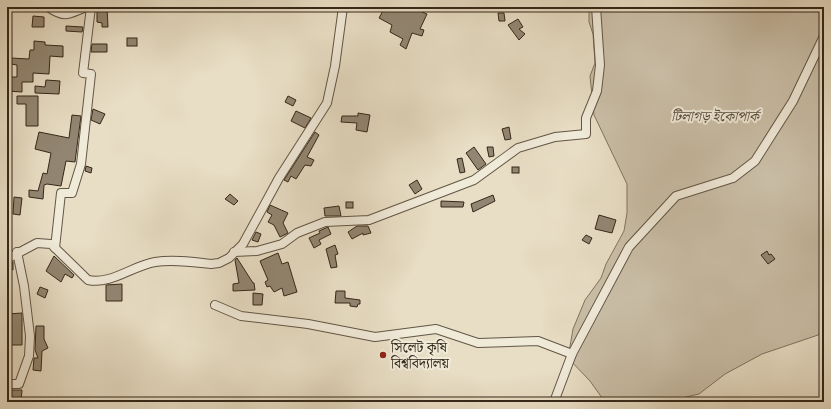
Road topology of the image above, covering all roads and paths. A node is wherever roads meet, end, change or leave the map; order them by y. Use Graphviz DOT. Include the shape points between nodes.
graph roads {
  1 [pos="48,7"];
  2 [pos="86,7"];
  3 [pos="90,7"];
  4 [pos="343,7"];
  5 [pos="596,7"];
  6 [pos="824,36"];
  7 [pos="55,248"];
  8 [pos="17,252"];
  9 [pos="234,252"];
  10 [pos="7,259"];
  11 [pos="215,305"];
  12 [pos="572,354"];
  13 [pos="7,384"];
  14 [pos="554,402"];
  1 -- 2 [label="street" via="66,16"];
  3 -- 7 [label="street" via="83,73 91,74 81,164 72,193 62,193"];
  4 -- 9 [label="street" via="327,103 279,178 243,244"];
  5 -- 9 [label="street" via="600,65 597,92 586,118 586,134 555,137 518,148 474,180 369,220 325,222 297,234 282,244 257,251"];
  6 -- 12 [label="street" via="793,101 755,162 732,178 676,196 649,224 629,246"];
  7 -- 8 [label="street" via="51,244 37,243"];
  7 -- 9 [label="street" via="88,280 95,282 156,262 219,263"];
  8 -- 10 [label="street"];
  8 -- 13 [label="street" via="30,336 29,356 19,384"];
  11 -- 12 [label="street" via="241,316 308,324 375,337 436,329 478,343 538,341"];
  12 -- 14 [label="street"];
}
